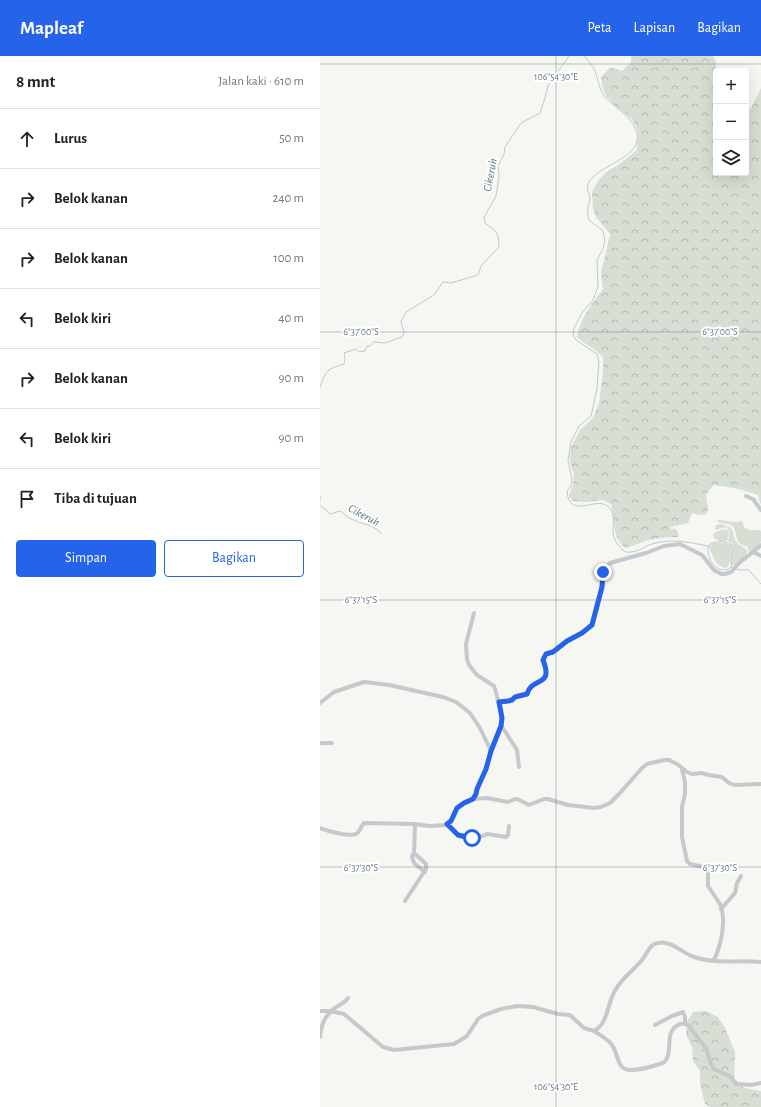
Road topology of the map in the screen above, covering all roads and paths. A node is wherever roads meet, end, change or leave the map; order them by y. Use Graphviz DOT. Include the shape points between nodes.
graph roads {
  1 [pos="746,496"];
  2 [pos="761,510"];
  3 [pos="761,545"];
  4 [pos="754,552"];
  5 [pos="761,556"];
  6 [pos="474,613"];
  7 [pos="499,702"];
  8 [pos="320,703"];
  9 [pos="501,726"];
  10 [pos="332,743"];
  11 [pos="320,744"];
  12 [pos="491,751"];
  13 [pos="519,767"];
  14 [pos="682,769"];
  15 [pos="761,784"];
  16 [pos="473,799"];
  17 [pos="415,824"];
  18 [pos="447,824"];
  19 [pos="509,826"];
  20 [pos="320,828"];
  21 [pos="741,876"];
  22 [pos="405,901"];
  23 [pos="721,909"];
  24 [pos="714,960"];
  25 [pos="761,962"];
  26 [pos="348,998"];
  27 [pos="320,1011"];
  28 [pos="330,1011"];
  29 [pos="685,1024"];
  30 [pos="655,1025"];
  31 [pos="594,1031"];
  32 [pos="320,1037"];
  33 [pos="761,1083"];
  1 -- 2 [label="street" via="753,499"];
  3 -- 4 [label="street"];
  4 -- 5 [label="street"];
  4 -- 7 [label="street" via="727,574 721,574 702,556 680,544 664,546 610,563 603,572 602,587 592,625 553,652 546,654 543,660 547,668 546,674 541,681 528,689 527,694"];
  6 -- 7 [label="street" via="466,644 467,659 469,666 477,675 494,686"];
  7 -- 9 [label="street"];
  8 -- 12 [label="street" via="334,692 364,682 448,698 470,713"];
  9 -- 12 [label="street"];
  9 -- 13 [label="street" via="517,750"];
  10 -- 11 [label="street"];
  12 -- 16 [label="street"];
  14 -- 15 [label="street" via="692,774 722,777 734,785"];
  14 -- 16 [label="street" via="669,760 647,764 610,803 601,807 594,808 548,799 529,805 515,798 508,802 487,798"];
  14 -- 23 [label="street" via="685,794 682,807 682,837 687,861 708,868 708,886"];
  16 -- 18 [label="street" via="457,808"];
  17 -- 18 [label="street"];
  17 -- 20 [label="street" via="364,823 358,832 350,835"];
  17 -- 22 [label="street" via="414,853 426,864 426,872"];
  18 -- 19 [label="street" via="460,836 476,838 486,835 506,837"];
  21 -- 23 [label="street" via="735,893"];
  23 -- 24 [label="street" via="723,929 720,948"];
  24 -- 25 [label="street"];
  24 -- 31 [label="street" via="695,957 667,943 652,945 644,959 616,989 602,1025"];
  26 -- 28 [label="street"];
  27 -- 28 [label="street"];
  28 -- 31 [label="street" via="344,1014 383,1047 394,1050 454,1044 467,1036 482,1016 518,1006 570,1015 584,1028"];
  28 -- 32 [label="street" via="322,1026"];
  29 -- 30 [label="street" via="683,1012"];
  29 -- 31 [label="street" via="679,1024 673,1030 666,1061 631,1070 622,1067 612,1045"];
  29 -- 33 [label="street" via="704,1045 714,1069 729,1076 737,1084"];
}
